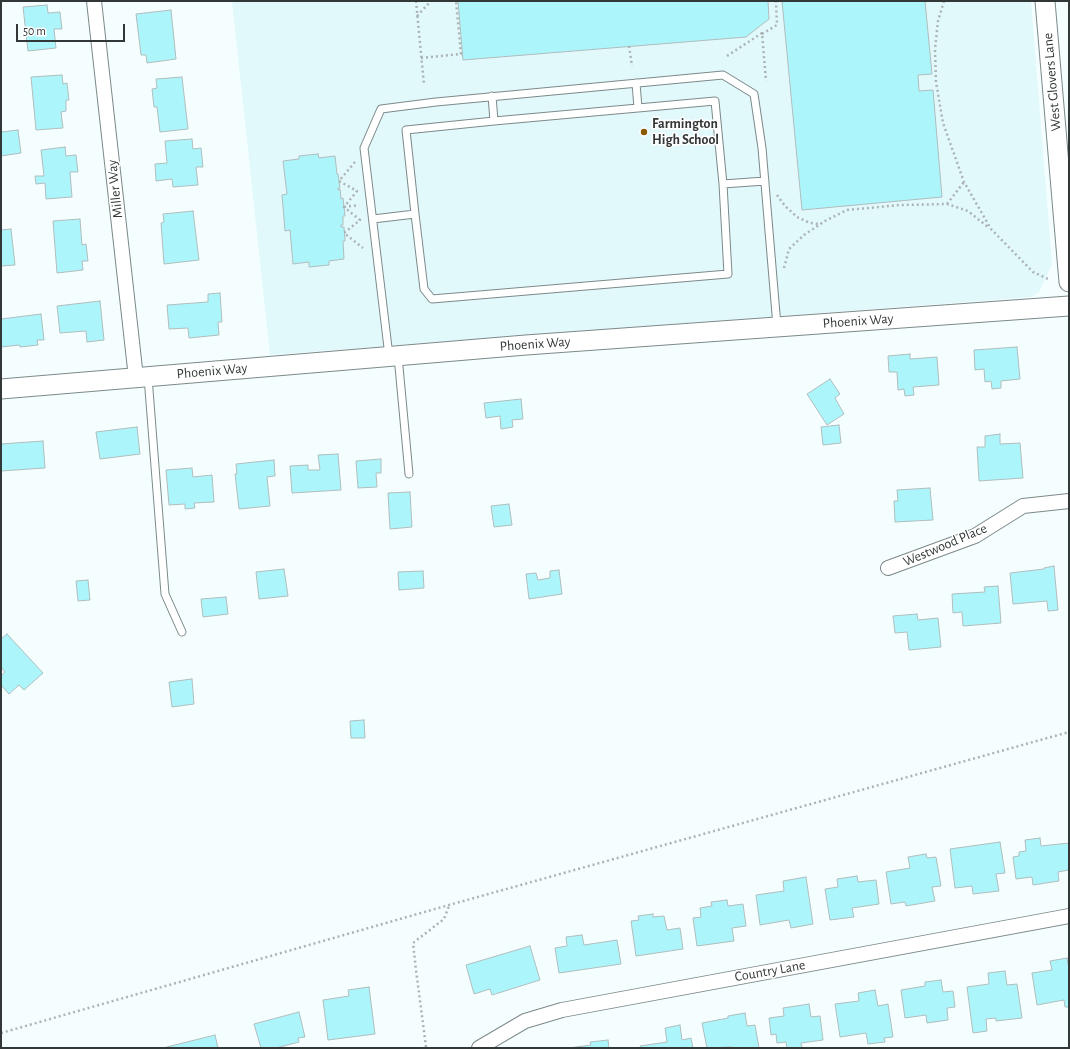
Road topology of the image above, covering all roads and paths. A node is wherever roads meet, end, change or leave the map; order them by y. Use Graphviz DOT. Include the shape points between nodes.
graph roads {
  1 [pos="94,1"];
  2 [pos="416,1"];
  3 [pos="431,1"];
  4 [pos="456,1"];
  5 [pos="776,1"];
  6 [pos="944,1"];
  7 [pos="1045,1"];
  8 [pos="417,16"];
  9 [pos="762,34"];
  10 [pos="629,46"];
  11 [pos="727,56"];
  12 [pos="421,58"];
  13 [pos="632,66"];
  14 [pos="766,81"];
  15 [pos="636,83"];
  16 [pos="424,85"];
  17 [pos="492,96"];
  18 [pos="638,108"];
  19 [pos="494,121"];
  20 [pos="355,162"];
  21 [pos="765,181"];
  22 [pos="964,182"];
  23 [pos="723,184"];
  24 [pos="776,193"];
  25 [pos="947,204"];
  26 [pos="359,205"];
  27 [pos="344,207"];
  28 [pos="415,214"];
  29 [pos="373,219"];
  30 [pos="820,224"];
  31 [pos="991,229"];
  32 [pos="363,248"];
  33 [pos="784,273"];
  34 [pos="1048,279"];
  35 [pos="1069,282"];
  36 [pos="1069,306"];
  37 [pos="777,327"];
  38 [pos="393,356"];
  39 [pos="142,377"];
  40 [pos="1,389"];
  41 [pos="409,474"];
  42 [pos="1069,501"];
  43 [pos="888,568"];
  44 [pos="182,632"];
  45 [pos="1069,732"];
  46 [pos="449,905"];
  47 [pos="1069,916"];
  48 [pos="1,1033"];
  49 [pos="426,1047"];
  50 [pos="479,1048"];
  1 -- 39 [label="street, Miller Way"];
  2 -- 8 [label="path"];
  3 -- 8 [label="path"];
  4 -- 12 [label="path" via="461,54"];
  5 -- 9 [label="path" via="778,25"];
  6 -- 22 [label="path" via="938,21 935,49 936,82 943,123"];
  7 -- 35 [label="street, West Glovers Lane"];
  8 -- 12 [label="path"];
  9 -- 11 [label="path"];
  9 -- 14 [label="path"];
  10 -- 13 [label="path"];
  12 -- 16 [label="path"];
  15 -- 17 [label="lane"];
  15 -- 18 [label="lane"];
  15 -- 21 [label="lane" via="723,75 754,94"];
  17 -- 19 [label="lane"];
  17 -- 29 [label="lane" via="381,109 364,148"];
  18 -- 19 [label="lane"];
  18 -- 23 [label="lane" via="715,101"];
  19 -- 28 [label="lane" via="406,130"];
  20 -- 27 [label="path" via="339,181 357,191"];
  21 -- 23 [label="lane"];
  21 -- 37 [label="lane"];
  22 -- 25 [label="path"];
  22 -- 31 [label="path"];
  23 -- 28 [label="lane" via="728,274 432,299 424,289"];
  24 -- 30 [label="path" via="797,217"];
  25 -- 30 [label="path" via="847,210"];
  25 -- 31 [label="path" via="968,211"];
  26 -- 27 [label="path"];
  27 -- 32 [label="path" via="360,220 344,234"];
  28 -- 29 [label="lane"];
  29 -- 38 [label="lane"];
  30 -- 33 [label="path" via="789,249"];
  31 -- 34 [label="path" via="1034,272"];
  36 -- 37 [label="street, Phoenix Way"];
  37 -- 38 [label="street, Phoenix Way"];
  38 -- 39 [label="street, Phoenix Way"];
  38 -- 41 [label="lane"];
  39 -- 40 [label="street, Phoenix Way"];
  39 -- 44 [label="lane" via="165,594"];
  42 -- 43 [label="street, Westwood Place" via="1023,506 975,536"];
  45 -- 46 [label="path"];
  46 -- 48 [label="path"];
  46 -- 49 [label="path" via="444,919 413,943"];
  47 -- 50 [label="street, Country Lane" via="562,1010 525,1021"];
}
